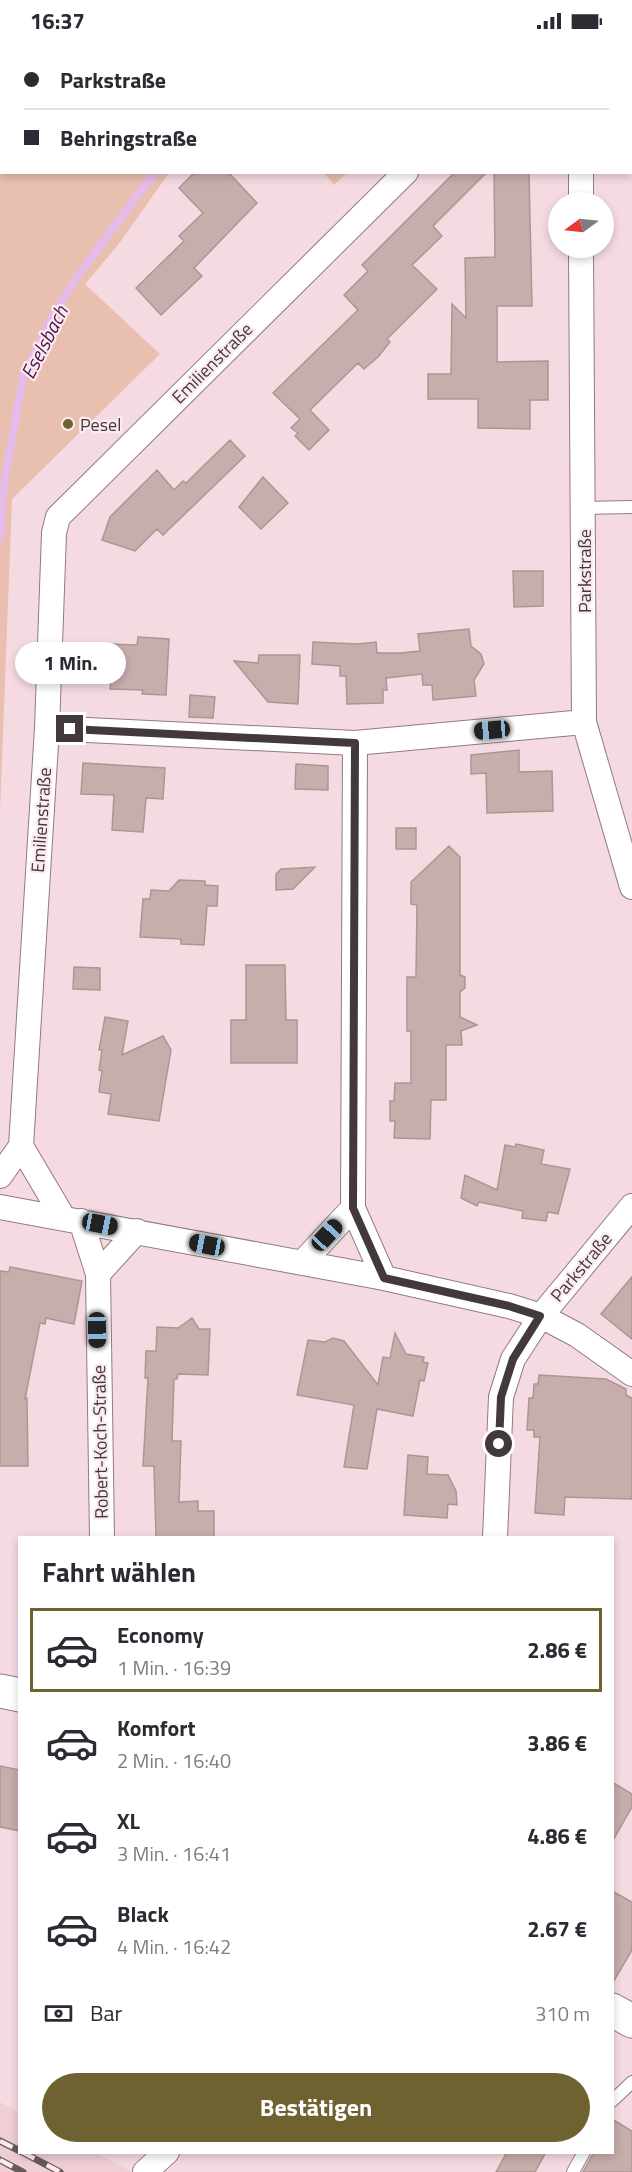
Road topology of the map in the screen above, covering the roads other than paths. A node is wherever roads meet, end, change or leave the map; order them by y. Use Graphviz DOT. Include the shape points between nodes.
graph roads {
  1 [pos="404,174"];
  2 [pos="581,174"];
  3 [pos="581,192"];
  4 [pos="581,258"];
  5 [pos="632,507"];
  6 [pos="584,508"];
  7 [pos="584,722"];
  8 [pos="47,728"];
  9 [pos="355,743"];
  10 [pos="625,839"];
  11 [pos="632,887"];
  12 [pos="21,1146"];
  13 [pos="0,1176"];
  14 [pos="632,1206"];
  15 [pos="0,1207"];
  16 [pos="353,1208"];
  17 [pos="72,1219"];
  18 [pos="137,1231"];
  19 [pos="302,1263"];
  20 [pos="98,1274"];
  21 [pos="384,1278"];
  22 [pos="540,1316"];
  23 [pos="632,1374"];
  24 [pos="102,1536"];
  25 [pos="495,1536"];
  26 [pos="0,1691"];
  27 [pos="18,1695"];
  28 [pos="614,2011"];
  29 [pos="632,2021"];
  30 [pos="632,2082"];
  31 [pos="614,2099"];
  32 [pos="165,2154"];
  33 [pos="583,2154"];
  34 [pos="145,2172"];
  35 [pos="573,2172"];
  1 -- 8 [label="street, Emilienstraße" via="58,517 54,533"];
  2 -- 3 [label="street"];
  4 -- 6 [label="street, Parkstraße"];
  5 -- 6 [label="lane"];
  6 -- 7 [label="street, Parkstraße"];
  7 -- 9 [label="street"];
  7 -- 10 [label="street, Parkstraße"];
  8 -- 9 [label="street"];
  8 -- 12 [label="street, Emilienstraße"];
  9 -- 16 [label="street"];
  10 -- 11 [label="street, Parkstraße"];
  12 -- 13 [label="street"];
  12 -- 17 [label="street"];
  14 -- 22 [label="street, Parkstraße"];
  15 -- 17 [label="street"];
  16 -- 19 [label="street"];
  16 -- 21 [label="street"];
  17 -- 18 [label="street"];
  17 -- 20 [label="street, Robert-Koch-Straße"];
  18 -- 19 [label="street"];
  18 -- 20 [label="street"];
  19 -- 21 [label="street"];
  20 -- 24 [label="street, Robert-Koch-Straße"];
  21 -- 22 [label="street"];
  22 -- 23 [label="street" via="578,1335"];
  22 -- 25 [label="street, Parkstraße" via="513,1359 501,1397"];
  26 -- 27 [label="main road"];
  28 -- 29 [label="main road"];
  30 -- 31 [label="lane"];
  32 -- 34 [label="street"];
  33 -- 35 [label="lane"];
}
